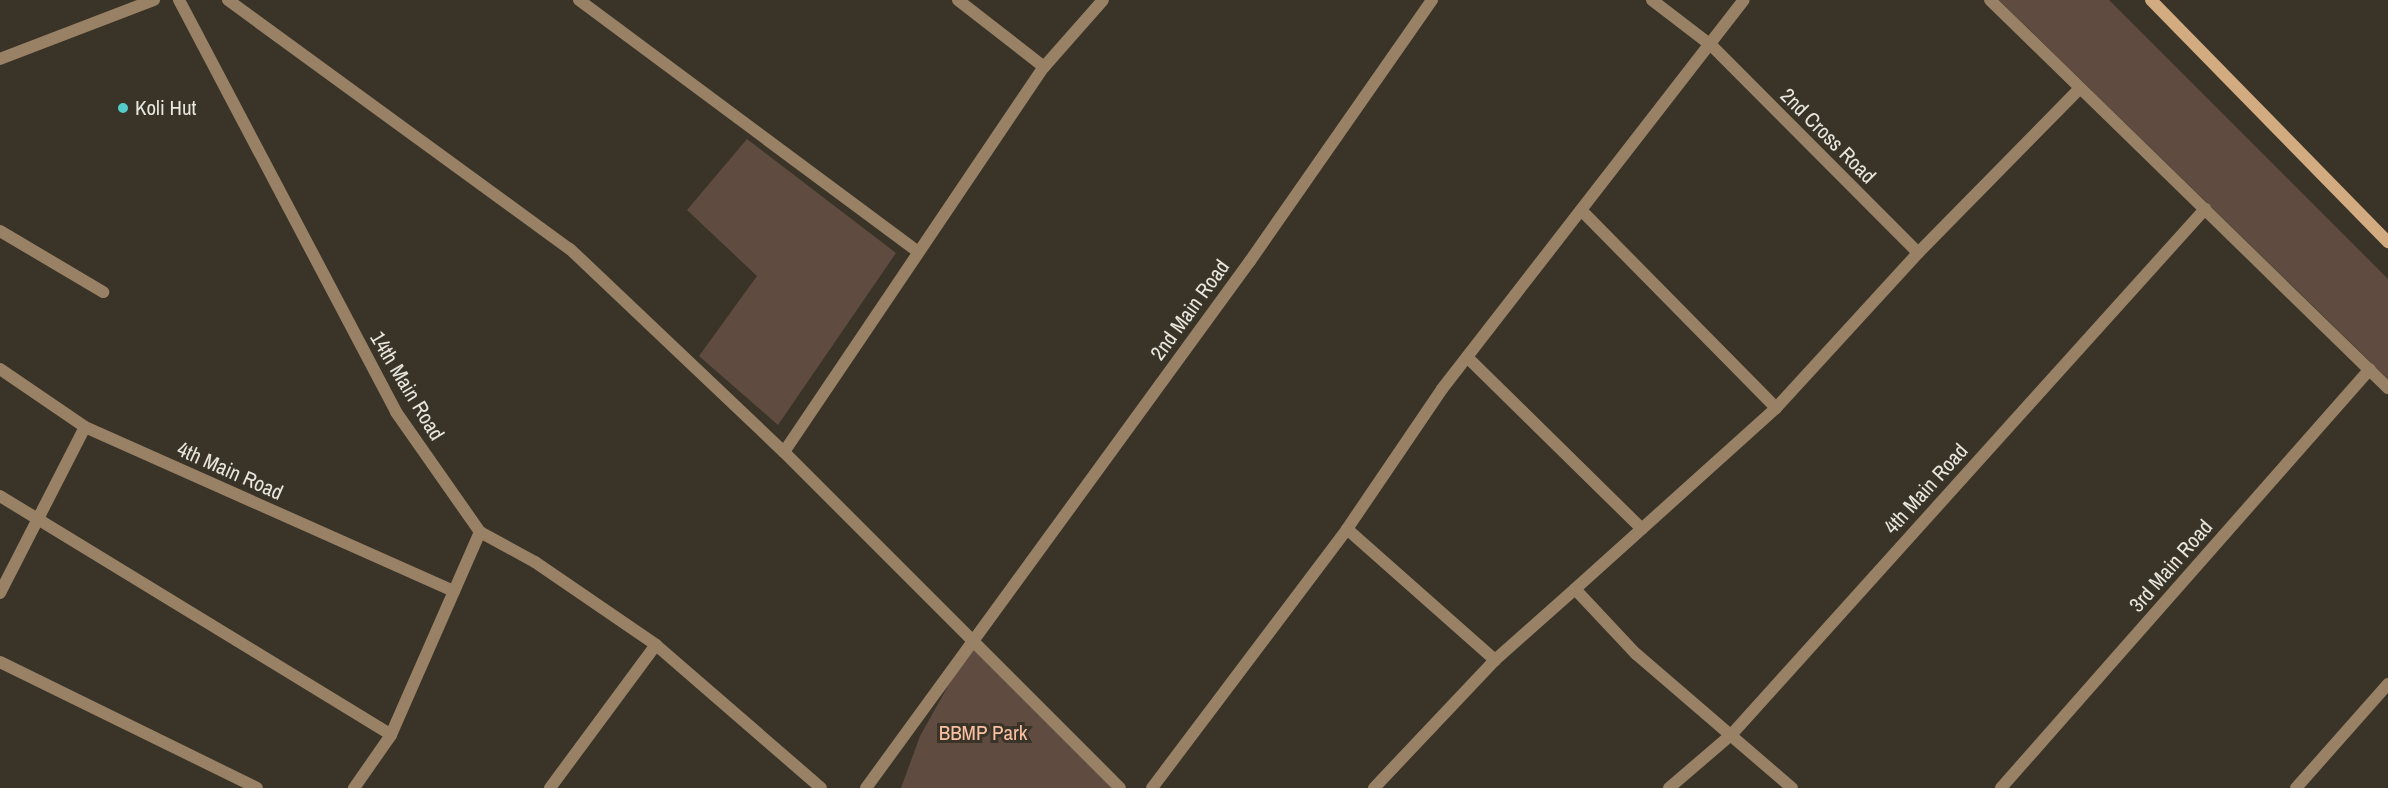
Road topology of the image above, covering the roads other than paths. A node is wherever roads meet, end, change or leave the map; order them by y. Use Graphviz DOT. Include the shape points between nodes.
graph roads {
  1 [pos="154,0"];
  2 [pos="179,0"];
  3 [pos="228,0"];
  4 [pos="579,0"];
  5 [pos="958,0"];
  6 [pos="1103,0"];
  7 [pos="1432,0"];
  8 [pos="1652,0"];
  9 [pos="1744,0"];
  10 [pos="1990,0"];
  11 [pos="2151,0"];
  12 [pos="1712,46"];
  13 [pos="0,59"];
  14 [pos="1044,67"];
  15 [pos="2079,89"];
  16 [pos="2205,209"];
  17 [pos="1581,210"];
  18 [pos="0,231"];
  19 [pos="2388,242"];
  20 [pos="917,251"];
  21 [pos="1917,253"];
  22 [pos="103,292"];
  23 [pos="1467,357"];
  24 [pos="0,369"];
  25 [pos="2370,369"];
  26 [pos="2388,388"];
  27 [pos="1776,408"];
  28 [pos="85,427"];
  29 [pos="784,452"];
  30 [pos="0,495"];
  31 [pos="41,517"];
  32 [pos="1642,529"];
  33 [pos="1347,530"];
  34 [pos="480,532"];
  35 [pos="1575,589"];
  36 [pos="454,591"];
  37 [pos="0,593"];
  38 [pos="974,640"];
  39 [pos="656,645"];
  40 [pos="1495,660"];
  41 [pos="0,662"];
  42 [pos="2388,684"];
  43 [pos="1732,734"];
  44 [pos="390,735"];
  45 [pos="257,788"];
  46 [pos="354,788"];
  47 [pos="550,788"];
  48 [pos="821,788"];
  49 [pos="866,788"];
  50 [pos="1120,788"];
  51 [pos="1152,788"];
  52 [pos="1374,788"];
  53 [pos="1669,788"];
  54 [pos="1792,788"];
  55 [pos="2001,788"];
  56 [pos="2296,788"];
  1 -- 13 [label="street"];
  2 -- 34 [label="street, 14th Main Road" via="390,401"];
  3 -- 29 [label="street" via="570,249"];
  4 -- 20 [label="street"];
  5 -- 14 [label="street"];
  6 -- 14 [label="street"];
  7 -- 38 [label="street, 2nd Main Road"];
  8 -- 12 [label="street, 2nd Cross Road"];
  9 -- 12 [label="street"];
  10 -- 15 [label="street"];
  11 -- 19 [label="main road"];
  12 -- 17 [label="street" via="1688,68"];
  12 -- 21 [label="street, 2nd Cross Road"];
  14 -- 20 [label="street"];
  15 -- 16 [label="street"];
  15 -- 21 [label="street"];
  16 -- 25 [label="street"];
  16 -- 43 [label="street, 4th Main Road"];
  17 -- 23 [label="street"];
  17 -- 27 [label="street"];
  18 -- 22 [label="street"];
  20 -- 29 [label="street"];
  21 -- 27 [label="street"];
  23 -- 32 [label="street"];
  23 -- 33 [label="street"];
  24 -- 28 [label="street, 4th Main Road"];
  25 -- 26 [label="street"];
  25 -- 55 [label="street, 3rd Main Road"];
  27 -- 32 [label="street"];
  28 -- 31 [label="street"];
  28 -- 36 [label="street, 4th Main Road"];
  29 -- 38 [label="street"];
  30 -- 31 [label="street"];
  31 -- 37 [label="street"];
  31 -- 44 [label="street"];
  32 -- 35 [label="street"];
  33 -- 40 [label="street"];
  33 -- 51 [label="street"];
  34 -- 36 [label="street"];
  34 -- 39 [label="street" via="535,562"];
  35 -- 40 [label="street"];
  35 -- 43 [label="street" via="1636,654"];
  36 -- 44 [label="street"];
  38 -- 49 [label="street, 2nd Main Road"];
  38 -- 50 [label="street"];
  39 -- 47 [label="street"];
  39 -- 48 [label="street"];
  40 -- 52 [label="street"];
  41 -- 45 [label="street"];
  42 -- 56 [label="street"];
  43 -- 53 [label="street, 4th Main Road"];
  43 -- 54 [label="street"];
  44 -- 46 [label="street"];
}
